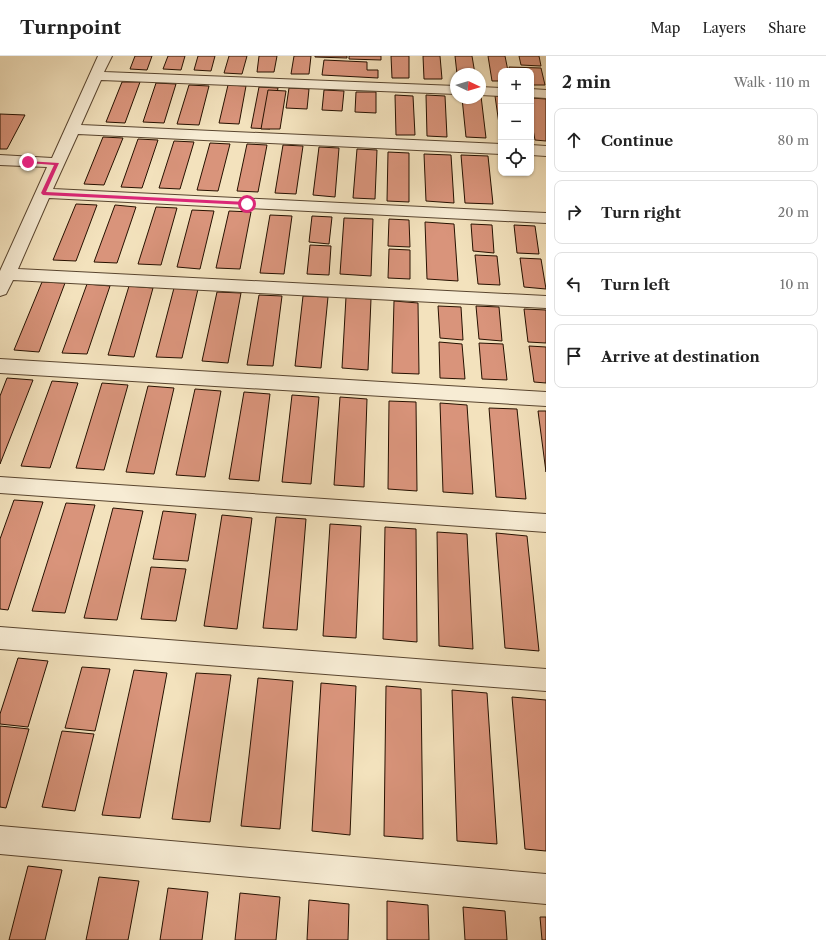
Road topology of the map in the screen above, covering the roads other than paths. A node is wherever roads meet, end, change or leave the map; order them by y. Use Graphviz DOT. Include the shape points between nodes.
graph roads {
  1 [pos="105,56"];
  2 [pos="96,76"];
  3 [pos="450,90"];
  4 [pos="486,91"];
  5 [pos="498,92"];
  6 [pos="534,93"];
  7 [pos="546,94"];
  8 [pos="72,129"];
  9 [pos="498,149"];
  10 [pos="534,150"];
  11 [pos="546,151"];
  12 [pos="0,160"];
  13 [pos="57,163"];
  14 [pos="43,193"];
  15 [pos="546,218"];
  16 [pos="4,282"];
  17 [pos="546,302"];
  18 [pos="0,366"];
  19 [pos="546,399"];
  20 [pos="0,485"];
  21 [pos="546,523"];
  22 [pos="0,638"];
  23 [pos="546,680"];
  24 [pos="0,840"];
  25 [pos="546,889"];
  1 -- 2 [label="street"];
  2 -- 3 [label="street"];
  2 -- 8 [label="street"];
  4 -- 5 [label="street"];
  6 -- 7 [label="street"];
  8 -- 9 [label="street"];
  8 -- 13 [label="street"];
  10 -- 11 [label="street"];
  12 -- 13 [label="street"];
  13 -- 14 [label="street"];
  14 -- 15 [label="street"];
  14 -- 16 [label="street"];
  16 -- 17 [label="street"];
  18 -- 19 [label="street"];
  20 -- 21 [label="street"];
  22 -- 23 [label="street"];
  24 -- 25 [label="street"];
}
